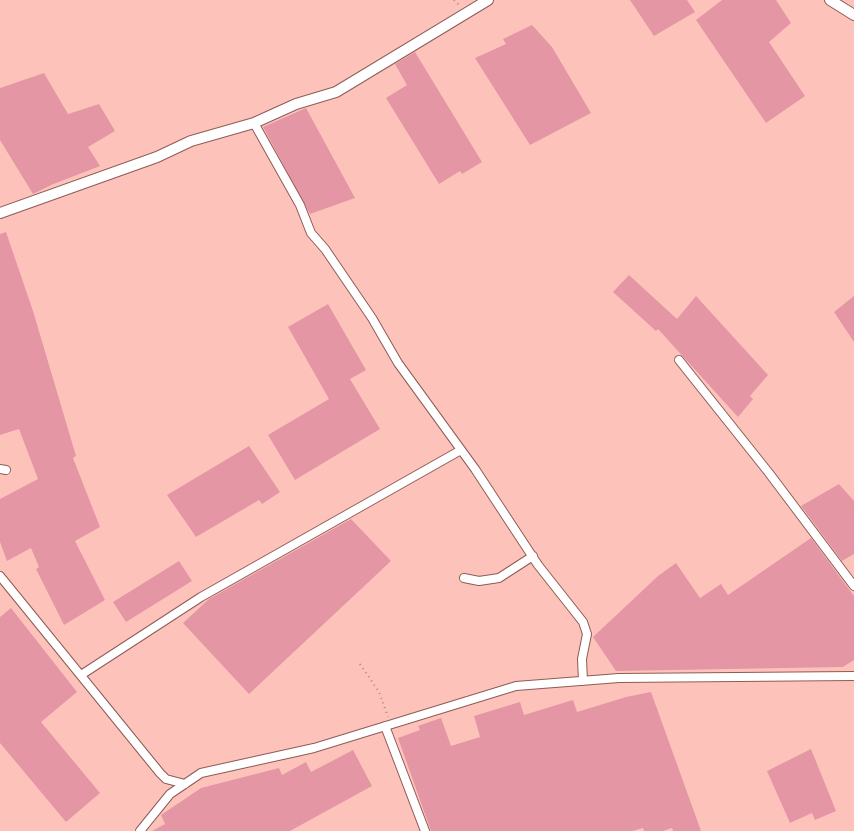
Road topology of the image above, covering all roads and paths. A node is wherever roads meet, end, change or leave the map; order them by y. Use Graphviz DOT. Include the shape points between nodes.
graph roads {
  1 [pos="488,0"];
  2 [pos="830,0"];
  3 [pos="854,15"];
  4 [pos="254,123"];
  5 [pos="0,213"];
  6 [pos="678,360"];
  7 [pos="461,450"];
  8 [pos="532,556"];
  9 [pos="0,576"];
  10 [pos="464,578"];
  11 [pos="854,586"];
  12 [pos="3,587"];
  13 [pos="360,664"];
  14 [pos="80,675"];
  15 [pos="854,676"];
  16 [pos="583,681"];
  17 [pos="387,725"];
  18 [pos="185,784"];
  19 [pos="140,831"];
  20 [pos="425,831"];
  1 -- 4 [label="street" via="336,92 296,104"];
  2 -- 3 [label="street"];
  4 -- 5 [label="street" via="191,140 157,157"];
  4 -- 7 [label="street" via="312,233 372,318 398,364"];
  6 -- 11 [label="street" via="775,480"];
  7 -- 8 [label="street"];
  7 -- 14 [label="street" via="201,597"];
  8 -- 10 [label="street" via="499,578 479,581"];
  8 -- 16 [label="street" via="583,622 587,634 582,659"];
  9 -- 12 [label="street"];
  12 -- 14 [label="street"];
  13 -- 17 [label="path" via="380,692"];
  14 -- 18 [label="street" via="160,773 166,779"];
  15 -- 16 [label="street"];
  16 -- 17 [label="street" via="516,686"];
  17 -- 18 [label="street" via="314,748 201,773"];
  17 -- 20 [label="street"];
  18 -- 19 [label="street" via="170,794"];
}
